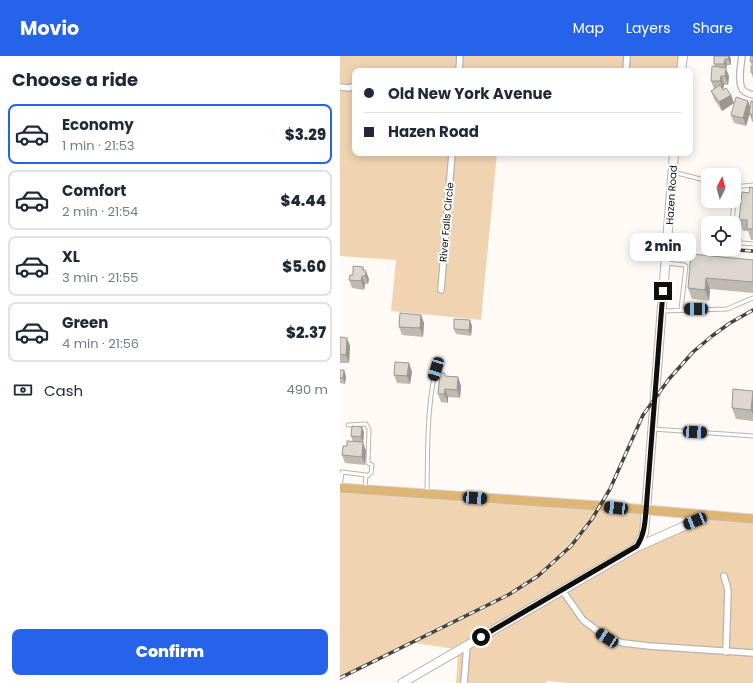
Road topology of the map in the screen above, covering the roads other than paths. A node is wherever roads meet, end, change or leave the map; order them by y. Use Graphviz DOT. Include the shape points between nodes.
graph roads {
  1 [pos="460,56"];
  2 [pos="627,56"];
  3 [pos="683,56"];
  4 [pos="742,56"];
  5 [pos="459,68"];
  6 [pos="626,68"];
  7 [pos="681,68"];
  8 [pos="340,87"];
  9 [pos="352,87"];
  10 [pos="753,95"];
  11 [pos="452,156"];
  12 [pos="674,156"];
  13 [pos="673,172"];
  14 [pos="701,179"];
  15 [pos="753,185"];
  16 [pos="741,186"];
  17 [pos="741,243"];
  18 [pos="753,244"];
  19 [pos="665,263"];
  20 [pos="441,290"];
  21 [pos="753,298"];
  22 [pos="681,309"];
  23 [pos="661,311"];
  24 [pos="438,361"];
  25 [pos="348,425"];
  26 [pos="652,429"];
  27 [pos="753,436"];
  28 [pos="366,477"];
  29 [pos="340,488"];
  30 [pos="364,490"];
  31 [pos="427,494"];
  32 [pos="646,511"];
  33 [pos="707,516"];
  34 [pos="753,519"];
  35 [pos="637,546"];
  36 [pos="724,576"];
  37 [pos="562,590"];
  38 [pos="467,645"];
  39 [pos="726,652"];
  40 [pos="753,653"];
  41 [pos="402,683"];
  42 [pos="464,683"];
  1 -- 5 [label="street"];
  2 -- 6 [label="street"];
  3 -- 7 [label="street"];
  4 -- 10 [label="street" via="741,87"];
  8 -- 9 [label="street"];
  11 -- 20 [label="street, River Falls Circle"];
  12 -- 13 [label="street, Hazen Road"];
  13 -- 14 [label="lane"];
  13 -- 19 [label="street, Hazen Road"];
  15 -- 16 [label="lane"];
  17 -- 18 [label="lane"];
  19 -- 22 [label="lane" via="686,266"];
  19 -- 23 [label="street, Hazen Road"];
  21 -- 22 [label="lane" via="727,309"];
  22 -- 23 [label="lane"];
  23 -- 26 [label="street, Hazen Road"];
  24 -- 31 [label="lane" via="430,402"];
  25 -- 28 [label="lane" via="366,424 369,429 368,463 372,465 371,473"];
  26 -- 27 [label="lane"];
  26 -- 32 [label="street, Hazen Road"];
  28 -- 29 [label="lane" via="342,472"];
  28 -- 30 [label="lane"];
  29 -- 30 [label="main road"];
  30 -- 31 [label="main road"];
  31 -- 32 [label="main road"];
  32 -- 33 [label="main road"];
  32 -- 35 [label="street, Hazen Road" via="644,533"];
  33 -- 34 [label="main road"];
  33 -- 35 [label="street"];
  35 -- 37 [label="street"];
  36 -- 39 [label="street" via="728,590"];
  37 -- 38 [label="street"];
  37 -- 39 [label="street" via="583,620 607,638 623,643"];
  38 -- 41 [label="street"];
  38 -- 42 [label="street"];
  39 -- 40 [label="street"];
}
